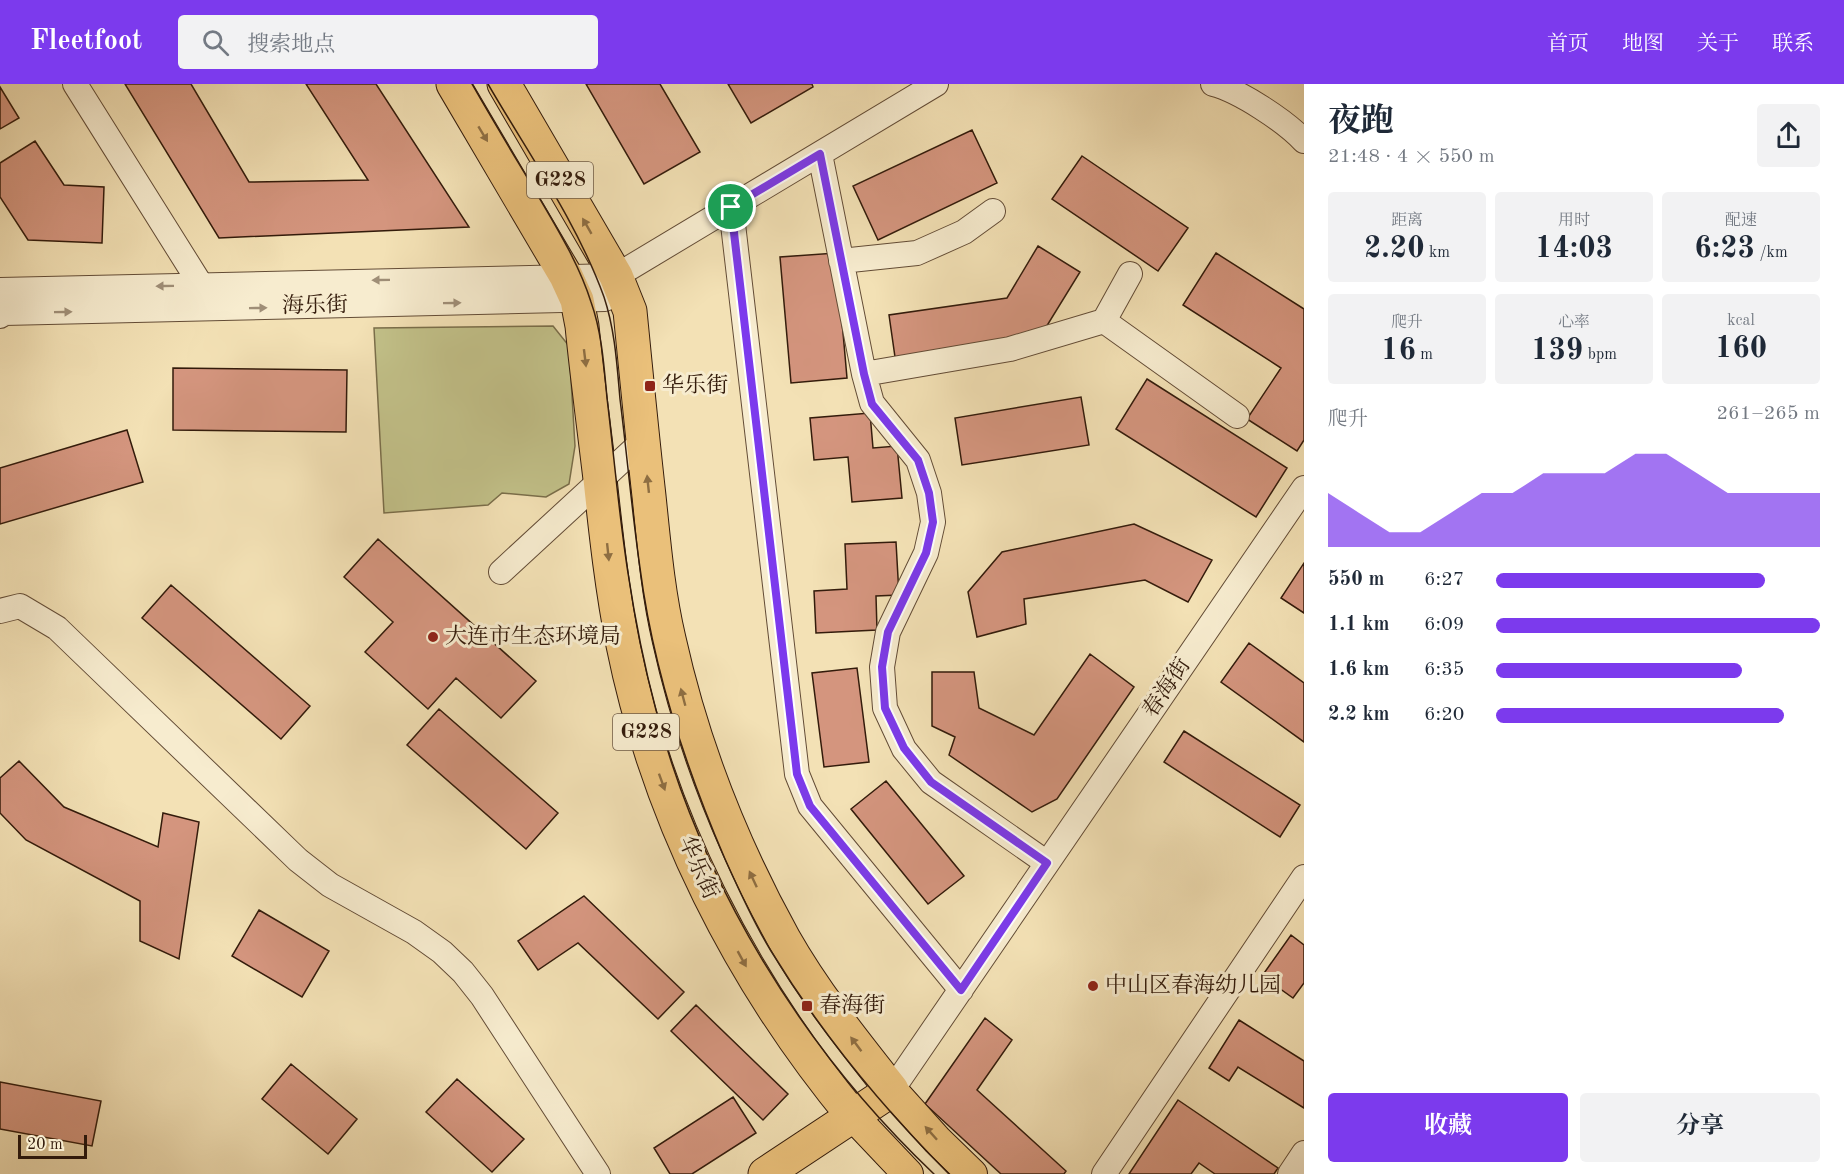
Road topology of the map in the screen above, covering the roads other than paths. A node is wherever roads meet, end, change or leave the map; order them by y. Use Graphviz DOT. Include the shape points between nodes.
graph roads {
  1 [pos="75,84"];
  2 [pos="453,84"];
  3 [pos="504,84"];
  4 [pos="936,84"];
  5 [pos="1213,84"];
  6 [pos="1304,141"];
  7 [pos="820,154"];
  8 [pos="731,207"];
  9 [pos="993,211"];
  10 [pos="841,261"];
  11 [pos="1130,274"];
  12 [pos="616,276"];
  13 [pos="201,285"];
  14 [pos="571,288"];
  15 [pos="1,306"];
  16 [pos="1104,321"];
  17 [pos="864,374"];
  18 [pos="1237,416"];
  19 [pos="643,441"];
  20 [pos="600,482"];
  21 [pos="1304,488"];
  22 [pos="501,572"];
  23 [pos="0,611"];
  24 [pos="1047,863"];
  25 [pos="1304,876"];
  26 [pos="961,990"];
  27 [pos="892,1090"];
  28 [pos="853,1116"];
  29 [pos="1304,1153"];
  30 [pos="598,1174"];
  31 [pos="765,1174"];
  32 [pos="908,1174"];
  33 [pos="972,1174"];
  34 [pos="1104,1174"];
  35 [pos="1290,1174"];
  1 -- 13 [label="street"];
  2 -- 14 [label="highway, 华乐街 / G228, one-way"];
  12 -- 3 [label="highway, 华乐街 / G228, one-way"];
  4 -- 7 [label="street, 海乐街"];
  5 -- 6 [label="street" via="1230,88"];
  7 -- 8 [label="street, 海乐街"];
  7 -- 10 [label="street"];
  8 -- 12 [label="street, 海乐街"];
  8 -- 26 [label="street" via="797,774 810,806"];
  9 -- 10 [label="street" via="964,232 917,253"];
  10 -- 17 [label="street"];
  11 -- 16 [label="street"];
  12 -- 14 [label="street, 海乐街" via="605,299"];
  12 -- 19 [label="highway, 华乐街 / G228" via="630,311"];
  14 -- 13 [label="street, 海乐街, one-way"];
  13 -- 15 [label="street, 海乐街, one-way"];
  15 -- 14 [label="street, 海乐街, one-way"];
  14 -- 20 [label="highway, 华乐街 / G228, one-way" via="582,326"];
  16 -- 17 [label="street" via="1010,349"];
  16 -- 18 [label="street"];
  17 -- 24 [label="street" via="872,404 918,460 933,522 926,553 888,632 882,667 885,708 904,748 931,782"];
  19 -- 20 [label="street"];
  27 -- 19 [label="highway, 华乐街 / G228, one-way" via="785,940 741,852 706,768 668,638"];
  20 -- 22 [label="street"];
  20 -- 28 [label="highway, 华乐街 / G228, one-way" via="623,646 644,726 687,847 744,964 814,1070"];
  21 -- 24 [label="street, 春海街"];
  23 -- 30 [label="street" via="20,606 57,628 298,860 330,885 414,932 463,972"];
  24 -- 26 [label="street, 春海街"];
  25 -- 34 [label="street"];
  26 -- 27 [label="street, 春海街"];
  27 -- 28 [label="highway, 春海街"];
  33 -- 27 [label="main road, one-way"];
  28 -- 31 [label="highway, 春海街"];
  28 -- 32 [label="main road"];
  29 -- 35 [label="street"];
}
